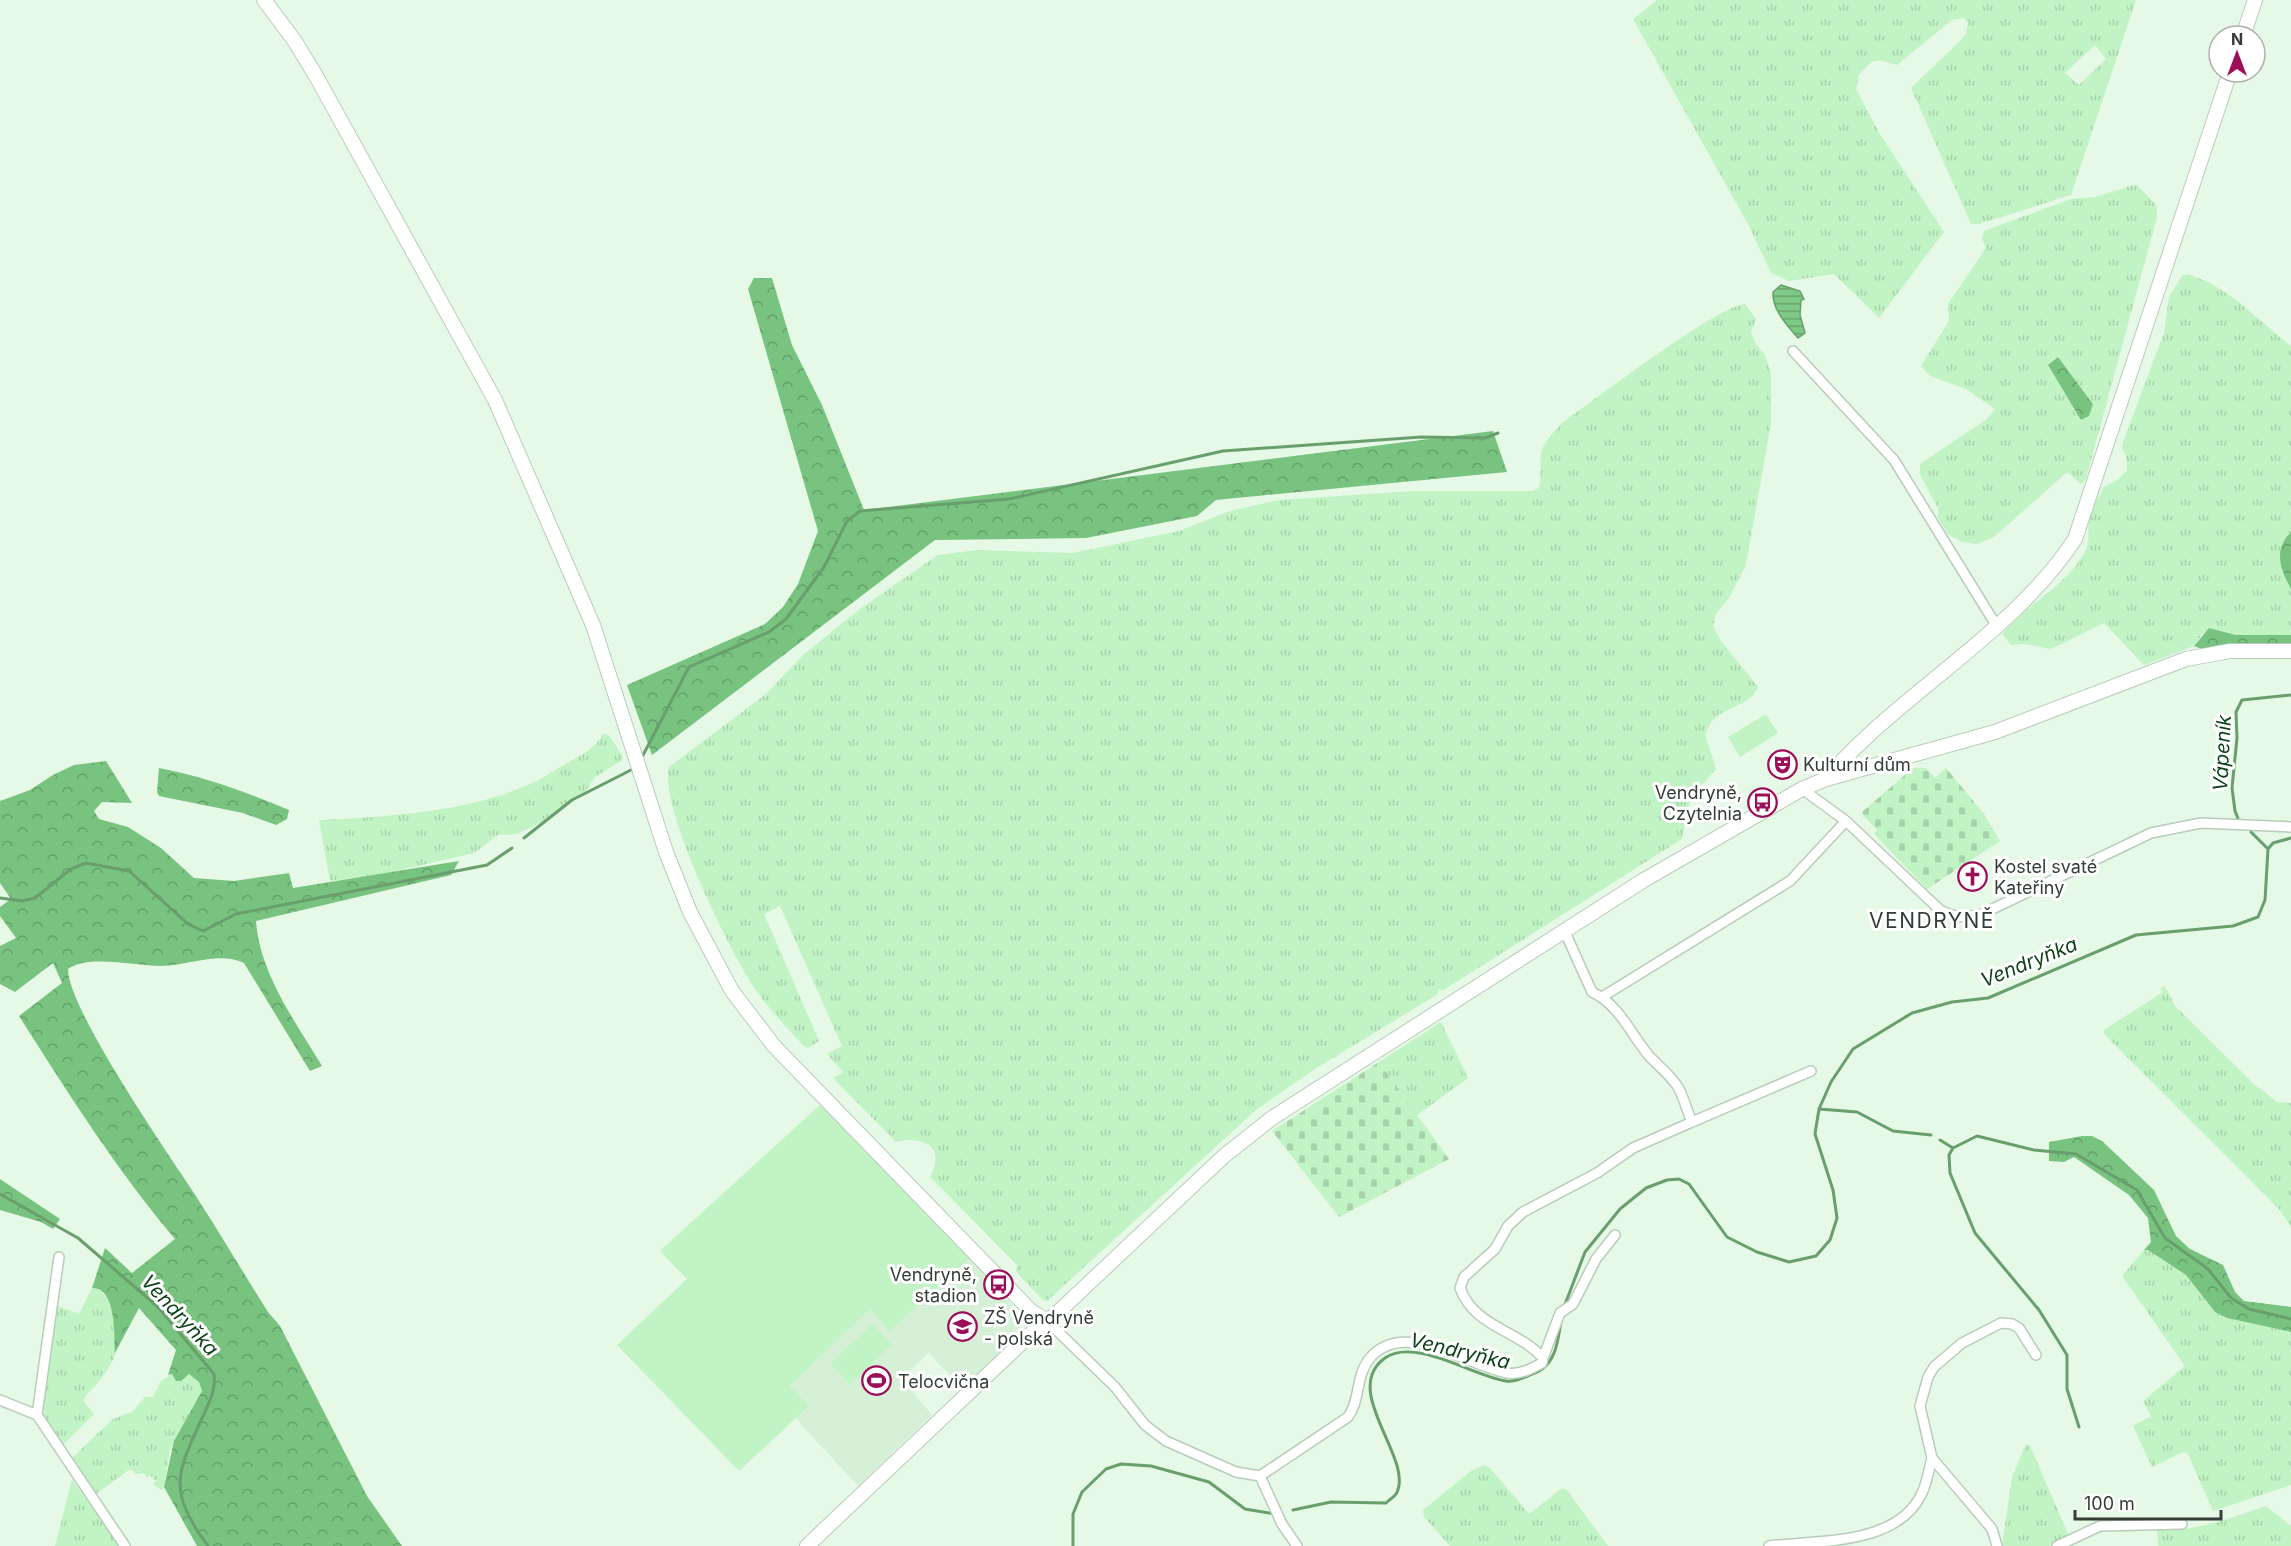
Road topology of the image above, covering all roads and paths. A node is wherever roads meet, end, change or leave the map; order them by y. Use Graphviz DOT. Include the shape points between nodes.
graph roads {
  1 [pos="264,0"];
  2 [pos="2255,0"];
  3 [pos="2247,24"];
  4 [pos="2226,84"];
  5 [pos="1793,351"];
  6 [pos="1996,625"];
  7 [pos="2291,651"];
  8 [pos="1826,779"];
  9 [pos="1802,789"];
  10 [pos="1846,821"];
  11 [pos="2291,827"];
  12 [pos="1564,930"];
  13 [pos="1602,997"];
  14 [pos="1810,1071"];
  15 [pos="1692,1122"];
  16 [pos="1615,1235"];
  17 [pos="59,1257"];
  18 [pos="1047,1321"];
  19 [pos="2036,1355"];
  20 [pos="1543,1358"];
  21 [pos="0,1400"];
  22 [pos="37,1415"];
  23 [pos="1932,1458"];
  24 [pos="1260,1476"];
  25 [pos="2182,1524"];
  26 [pos="125,1546"];
  27 [pos="807,1546"];
  28 [pos="1297,1546"];
  29 [pos="1769,1546"];
  30 [pos="1997,1546"];
  31 [pos="2057,1546"];
  1 -- 18 [label="street" via="316,76 495,400 593,625 682,892 732,991 757,1026 849,1124 1031,1311"];
  2 -- 3 [label="street"];
  4 -- 6 [label="street" via="2075,538 2054,570"];
  5 -- 6 [label="street" via="1894,460"];
  6 -- 8 [label="street" via="1843,759"];
  7 -- 8 [label="street" via="2230,651 2186,659 1995,732"];
  8 -- 9 [label="street"];
  9 -- 10 [label="street"];
  9 -- 12 [label="street" via="1683,856"];
  10 -- 11 [label="street" via="1940,910 1965,918 1982,914 2151,833 2201,823"];
  10 -- 13 [label="street" via="1790,881"];
  12 -- 13 [label="street" via="1592,992"];
  12 -- 18 [label="street" via="1272,1118 1224,1156"];
  13 -- 15 [label="street" via="1669,1074 1680,1090"];
  14 -- 15 [label="street"];
  15 -- 20 [label="street" via="1634,1148 1597,1173 1523,1212 1508,1226 1495,1249 1464,1276 1462,1293 1482,1319"];
  16 -- 20 [label="street" via="1596,1258 1570,1306 1560,1313"];
  17 -- 22 [label="street"];
  18 -- 24 [label="street" via="1145,1425 1236,1472"];
  18 -- 27 [label="street"];
  19 -- 23 [label="street" via="2019,1328 2001,1323 1962,1343 1934,1367 1920,1406"];
  20 -- 24 [label="street" via="1542,1363 1528,1371 1508,1373 1419,1343 1389,1345 1371,1357 1360,1371 1355,1407 1348,1417"];
  21 -- 22 [label="street"];
  22 -- 26 [label="street"];
  23 -- 29 [label="street" via="1922,1495 1902,1518 1868,1536"];
  23 -- 30 [label="street" via="1992,1529"];
  24 -- 28 [label="street"];
  25 -- 31 [label="street" via="2100,1526"];
}
